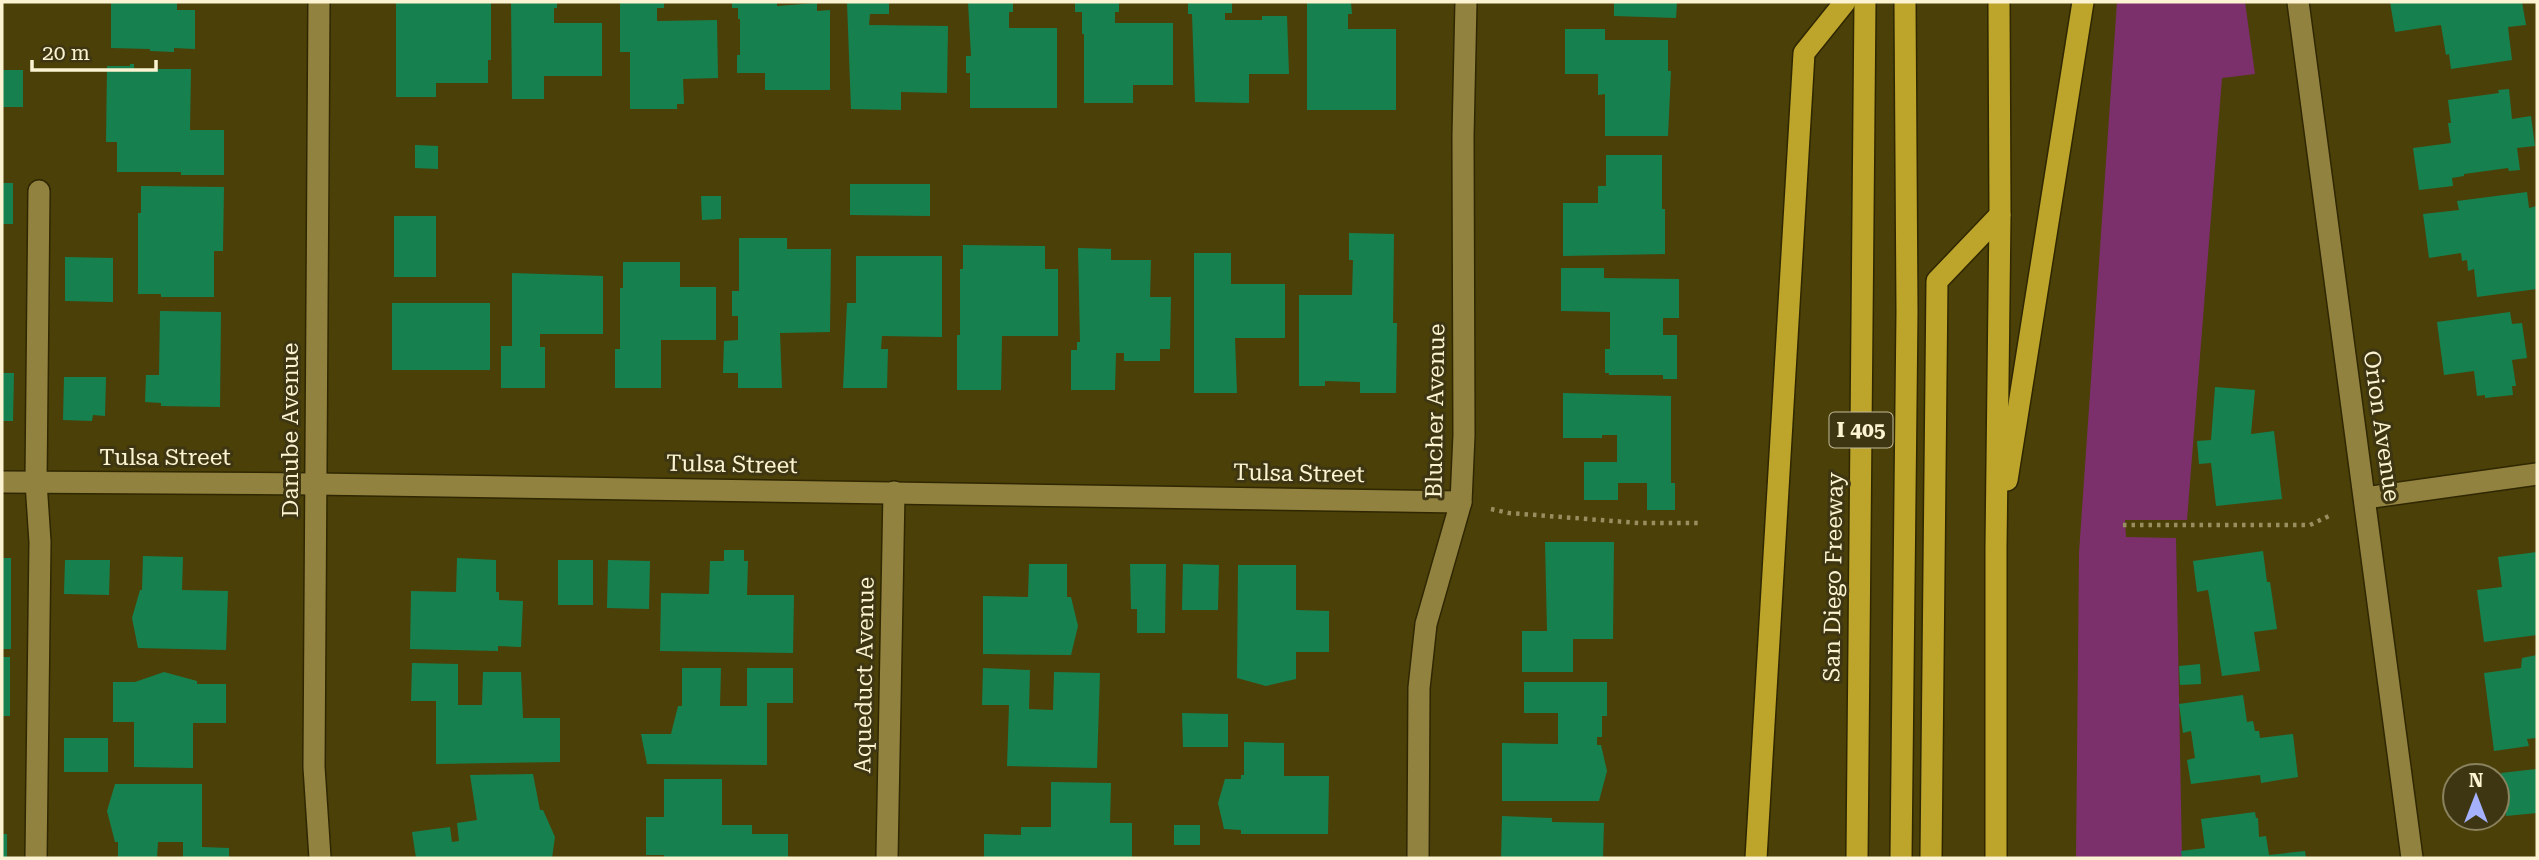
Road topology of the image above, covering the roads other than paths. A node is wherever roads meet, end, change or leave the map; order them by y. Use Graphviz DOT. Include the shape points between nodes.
graph roads {
  1 [pos="319,2"];
  2 [pos="1466,2"];
  3 [pos="1844,2"];
  4 [pos="1865,2"];
  5 [pos="1905,2"];
  6 [pos="1999,2"];
  7 [pos="2082,2"];
  8 [pos="2298,2"];
  9 [pos="39,191"];
  10 [pos="2000,215"];
  11 [pos="2537,474"];
  12 [pos="2,482"];
  13 [pos="36,482"];
  14 [pos="316,484"];
  15 [pos="894,492"];
  16 [pos="2365,498"];
  17 [pos="1461,502"];
  18 [pos="1996,547"];
  19 [pos="36,858"];
  20 [pos="320,858"];
  21 [pos="887,858"];
  22 [pos="1418,858"];
  23 [pos="1756,858"];
  24 [pos="1857,858"];
  25 [pos="1901,858"];
  26 [pos="1931,858"];
  27 [pos="1996,858"];
  28 [pos="2412,858"];
  1 -- 14 [label="street, Danube Avenue"];
  2 -- 17 [label="street, Blucher Avenue"];
  3 -- 23 [label="highway" via="1804,53"];
  4 -- 24 [label="highway, San Diego Freeway / I 405"];
  5 -- 25 [label="highway"];
  6 -- 10 [label="highway"];
  7 -- 18 [label="highway"];
  8 -- 16 [label="street, Orion Avenue"];
  9 -- 13 [label="street"];
  10 -- 18 [label="highway"];
  10 -- 26 [label="highway" via="1937,281"];
  11 -- 16 [label="street"];
  12 -- 13 [label="street, Tulsa Street"];
  13 -- 14 [label="street, Tulsa Street"];
  13 -- 19 [label="street" via="40,542"];
  14 -- 15 [label="street, Tulsa Street"];
  14 -- 20 [label="street, Danube Avenue" via="314,767"];
  15 -- 17 [label="street, Tulsa Street"];
  15 -- 21 [label="street, Aqueduct Avenue"];
  16 -- 28 [label="street, Orion Avenue"];
  17 -- 22 [label="street, Blucher Avenue" via="1426,624 1419,688"];
  18 -- 27 [label="highway"];
}
